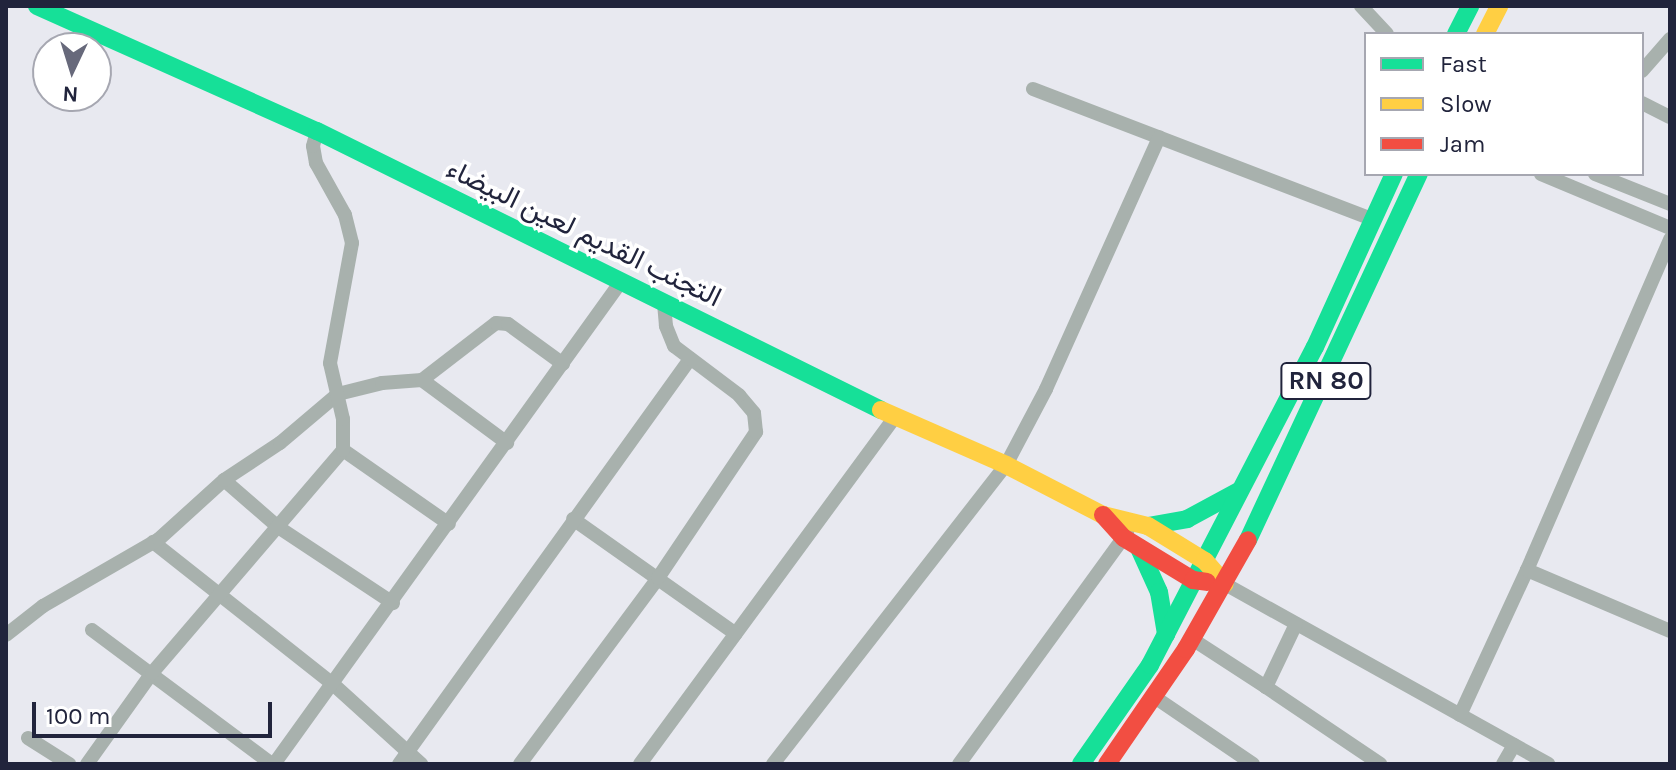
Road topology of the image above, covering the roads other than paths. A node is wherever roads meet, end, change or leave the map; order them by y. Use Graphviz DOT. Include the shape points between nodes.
graph roads {
  1 [pos="37,6"];
  2 [pos="1361,6"];
  3 [pos="1470,6"];
  4 [pos="1499,6"];
  5 [pos="1385,32"];
  6 [pos="1457,32"];
  7 [pos="1486,32"];
  8 [pos="1670,39"];
  9 [pos="1644,69"];
  10 [pos="1033,89"];
  11 [pos="1644,104"];
  12 [pos="1670,117"];
  13 [pos="317,131"];
  14 [pos="1159,137"];
  15 [pos="1393,176"];
  16 [pos="1418,176"];
  17 [pos="1546,176"];
  18 [pos="1600,176"];
  19 [pos="1670,204"];
  20 [pos="1374,220"];
  21 [pos="1670,228"];
  22 [pos="1670,239"];
  23 [pos="620,283"];
  24 [pos="664,305"];
  25 [pos="690,359"];
  26 [pos="563,364"];
  27 [pos="422,380"];
  28 [pos="338,394"];
  29 [pos="895,417"];
  30 [pos="507,443"];
  31 [pos="343,450"];
  32 [pos="1006,465"];
  33 [pos="224,480"];
  34 [pos="1240,490"];
  35 [pos="573,519"];
  36 [pos="449,524"];
  37 [pos="278,527"];
  38 [pos="1136,533"];
  39 [pos="153,542"];
  40 [pos="1205,561"];
  41 [pos="1527,570"];
  42 [pos="658,578"];
  43 [pos="1193,580"];
  44 [pos="1225,584"];
  45 [pos="219,595"];
  46 [pos="393,603"];
  47 [pos="1296,624"];
  48 [pos="92,630"];
  49 [pos="1670,631"];
  50 [pos="736,634"];
  51 [pos="1166,634"];
  52 [pos="6,635"];
  53 [pos="1192,639"];
  54 [pos="152,673"];
  55 [pos="334,685"];
  56 [pos="1266,687"];
  57 [pos="1153,696"];
  58 [pos="1460,715"];
  59 [pos="28,738"];
  60 [pos="1514,745"];
  61 [pos="402,759"];
  62 [pos="69,764"];
  63 [pos="87,764"];
  64 [pos="273,764"];
  65 [pos="421,764"];
  66 [pos="520,764"];
  67 [pos="640,764"];
  68 [pos="773,764"];
  69 [pos="959,764"];
  70 [pos="1081,764"];
  71 [pos="1107,764"];
  72 [pos="1253,764"];
  73 [pos="1380,764"];
  74 [pos="1503,764"];
  75 [pos="1548,764"];
  1 -- 13 [label="main road, التجنب القديم لعين البيضاء"];
  2 -- 5 [label="street"];
  3 -- 6 [label="main road"];
  4 -- 7 [label="main road"];
  8 -- 9 [label="street"];
  10 -- 14 [label="street"];
  11 -- 12 [label="street"];
  13 -- 23 [label="main road, التجنب القديم لعين البيضاء"];
  13 -- 28 [label="street" via="316,163 345,215 352,243 331,350"];
  14 -- 20 [label="street"];
  14 -- 32 [label="street" via="1046,389"];
  15 -- 20 [label="main road, RN 80"];
  16 -- 44 [label="main road, RN 80" via="1303,432"];
  17 -- 21 [label="street"];
  18 -- 19 [label="street"];
  20 -- 34 [label="main road, RN 80"];
  22 -- 41 [label="street"];
  23 -- 24 [label="main road, التجنب القديم لعين البيضاء"];
  23 -- 26 [label="street"];
  24 -- 25 [label="street" via="674,346"];
  24 -- 29 [label="main road, التجنب القديم لعين البيضاء"];
  25 -- 35 [label="street"];
  25 -- 42 [label="street" via="739,395 754,413 756,432"];
  26 -- 27 [label="street" via="508,324 496,323"];
  26 -- 30 [label="street"];
  27 -- 28 [label="street"];
  27 -- 30 [label="street"];
  28 -- 31 [label="street"];
  28 -- 33 [label="street" via="280,443"];
  29 -- 32 [label="main road, التجنب القديم لعين البيضاء"];
  29 -- 50 [label="street"];
  30 -- 36 [label="street"];
  31 -- 36 [label="street"];
  31 -- 37 [label="street"];
  32 -- 38 [label="main road, التجنب القديم لعين البيضاء"];
  32 -- 68 [label="street"];
  33 -- 37 [label="street"];
  33 -- 39 [label="street"];
  34 -- 38 [label="main road" via="1201,514"];
  34 -- 40 [label="main road, RN 80"];
  35 -- 42 [label="street"];
  35 -- 61 [label="street"];
  36 -- 46 [label="street"];
  37 -- 45 [label="street"];
  37 -- 46 [label="street"];
  38 -- 40 [label="main road"];
  38 -- 43 [label="main road"];
  38 -- 51 [label="main road" via="1159,592"];
  38 -- 69 [label="street"];
  39 -- 45 [label="street"];
  39 -- 52 [label="street" via="43,606"];
  40 -- 43 [label="main road, RN 80"];
  40 -- 44 [label="main road"];
  41 -- 49 [label="street"];
  41 -- 58 [label="street"];
  42 -- 50 [label="street"];
  42 -- 66 [label="street"];
  43 -- 44 [label="main road"];
  43 -- 51 [label="main road, RN 80"];
  44 -- 47 [label="street"];
  44 -- 53 [label="main road, RN 80"];
  45 -- 54 [label="street"];
  45 -- 55 [label="street"];
  46 -- 55 [label="street"];
  47 -- 56 [label="street"];
  47 -- 58 [label="street"];
  48 -- 54 [label="street"];
  50 -- 67 [label="street"];
  51 -- 70 [label="main road, RN 80" via="1133,692"];
  53 -- 56 [label="street"];
  53 -- 57 [label="main road, RN 80"];
  54 -- 63 [label="street"];
  54 -- 64 [label="street"];
  55 -- 61 [label="street"];
  55 -- 64 [label="street"];
  56 -- 73 [label="street"];
  57 -- 71 [label="main road, RN 80"];
  57 -- 72 [label="street"];
  58 -- 60 [label="street"];
  59 -- 62 [label="street"];
  60 -- 74 [label="street"];
  60 -- 75 [label="street"];
  61 -- 65 [label="street"];
}
